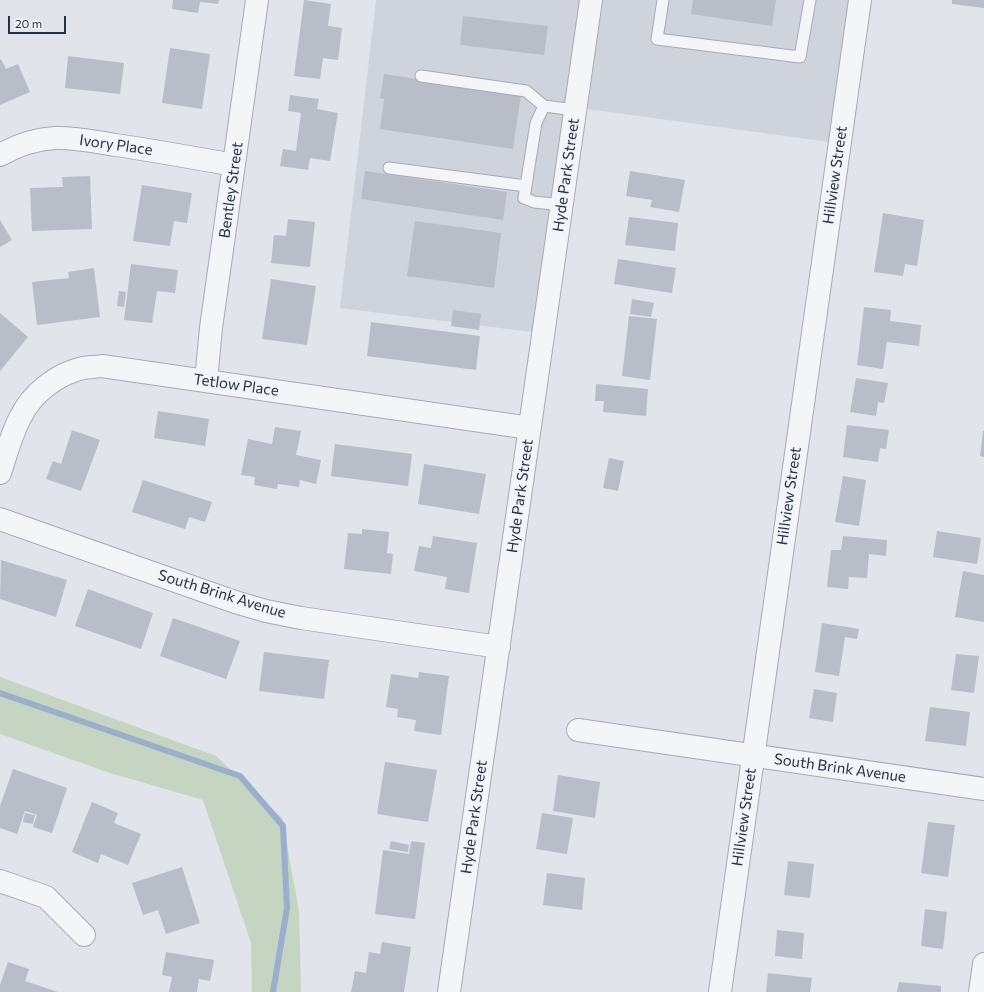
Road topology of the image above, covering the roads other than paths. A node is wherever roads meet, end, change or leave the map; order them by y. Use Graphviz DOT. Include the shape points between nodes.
graph roads {
  1 [pos="257,0"];
  2 [pos="591,0"];
  3 [pos="663,0"];
  4 [pos="810,0"];
  5 [pos="860,0"];
  6 [pos="421,76"];
  7 [pos="544,106"];
  8 [pos="576,110"];
  9 [pos="0,156"];
  10 [pos="234,165"];
  11 [pos="389,168"];
  12 [pos="526,186"];
  13 [pos="562,205"];
  14 [pos="206,381"];
  15 [pos="530,428"];
  16 [pos="0,473"];
  17 [pos="0,519"];
  18 [pos="499,647"];
  19 [pos="578,730"];
  20 [pos="752,755"];
  21 [pos="984,789"];
  22 [pos="0,881"];
  23 [pos="84,936"];
  24 [pos="984,964"];
  25 [pos="449,992"];
  26 [pos="720,992"];
  27 [pos="980,992"];
  1 -- 10 [label="street, Bentley Street"];
  2 -- 8 [label="street, Hyde Park Street"];
  3 -- 4 [label="lane" via="657,39 800,57"];
  5 -- 20 [label="street, Hillview Street"];
  6 -- 7 [label="lane" via="526,91"];
  7 -- 8 [label="lane"];
  7 -- 12 [label="lane" via="536,123"];
  8 -- 13 [label="street, Hyde Park Street"];
  9 -- 10 [label="street, Ivory Place" via="21,145 55,138 76,139"];
  10 -- 14 [label="street, Bentley Street"];
  11 -- 12 [label="lane"];
  12 -- 13 [label="lane" via="524,198 534,202"];
  13 -- 15 [label="street, Hyde Park Street"];
  14 -- 15 [label="street, Tetlow Place"];
  14 -- 16 [label="street, Tetlow Place" via="102,366 65,374 30,401 20,418"];
  15 -- 18 [label="street, Hyde Park Street"];
  17 -- 18 [label="street, South Brink Avenue" via="266,611"];
  18 -- 25 [label="street, Hyde Park Street"];
  19 -- 20 [label="street, South Brink Avenue"];
  20 -- 21 [label="street, South Brink Avenue"];
  20 -- 26 [label="street, Hillview Street"];
  22 -- 23 [label="street" via="46,897"];
  24 -- 27 [label="street"];
}
